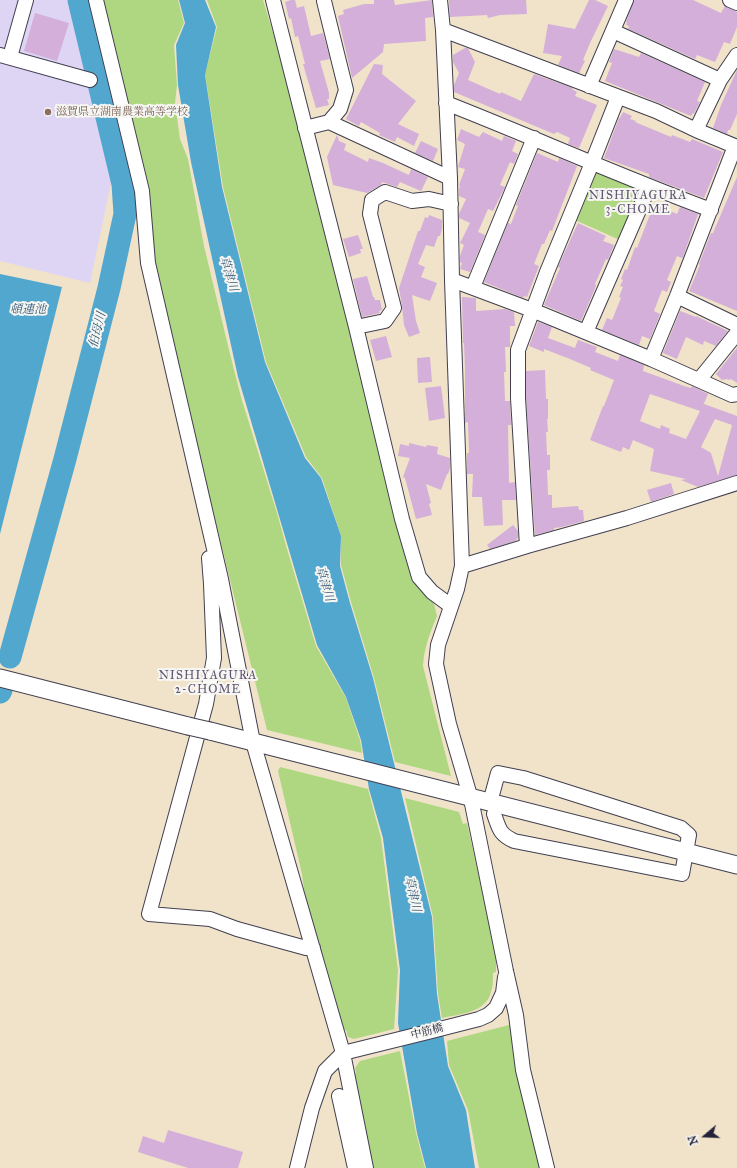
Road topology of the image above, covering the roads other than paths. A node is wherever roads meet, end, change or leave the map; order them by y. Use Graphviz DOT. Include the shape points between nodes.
graph roads {
  1 [pos="26,0"];
  2 [pos="88,0"];
  3 [pos="96,0"];
  4 [pos="273,0"];
  5 [pos="440,0"];
  6 [pos="626,0"];
  7 [pos="730,0"];
  8 [pos="324,1"];
  9 [pos="737,3"];
  10 [pos="443,30"];
  11 [pos="612,31"];
  12 [pos="737,55"];
  13 [pos="5,56"];
  14 [pos="90,80"];
  15 [pos="720,80"];
  16 [pos="589,86"];
  17 [pos="618,97"];
  18 [pos="446,103"];
  19 [pos="329,122"];
  20 [pos="305,128"];
  21 [pos="696,130"];
  22 [pos="534,138"];
  23 [pos="736,146"];
  24 [pos="592,163"];
  25 [pos="450,178"];
  26 [pos="649,187"];
  27 [pos="450,204"];
  28 [pos="710,210"];
  29 [pos="146,265"];
  30 [pos="452,280"];
  31 [pos="473,287"];
  32 [pos="677,296"];
  33 [pos="532,310"];
  34 [pos="737,325"];
  35 [pos="356,327"];
  36 [pos="586,332"];
  37 [pos="737,333"];
  38 [pos="651,359"];
  39 [pos="699,380"];
  40 [pos="737,394"];
  41 [pos="737,483"];
  42 [pos="527,546"];
  43 [pos="462,566"];
  44 [pos="216,582"];
  45 [pos="451,606"];
  46 [pos="0,678"];
  47 [pos="252,742"];
  48 [pos="492,795"];
  49 [pos="471,798"];
  50 [pos="494,814"];
  51 [pos="687,852"];
  52 [pos="737,865"];
  53 [pos="310,948"];
  54 [pos="506,970"];
  55 [pos="348,1052"];
  56 [pos="339,1096"];
  57 [pos="297,1168"];
  58 [pos="354,1168"];
  59 [pos="361,1168"];
  60 [pos="366,1168"];
  61 [pos="546,1168"];
  1 -- 13 [label="street"];
  2 -- 29 [label="street" via="136,194"];
  3 -- 29 [label="street" via="142,191"];
  4 -- 20 [label="street"];
  5 -- 10 [label="street"];
  6 -- 11 [label="street"];
  7 -- 9 [label="street"];
  8 -- 19 [label="street" via="346,90 340,109"];
  10 -- 16 [label="street"];
  10 -- 18 [label="street"];
  11 -- 15 [label="street"];
  11 -- 16 [label="street"];
  12 -- 15 [label="street"];
  13 -- 14 [label="street"];
  15 -- 21 [label="street"];
  16 -- 17 [label="street"];
  17 -- 21 [label="street"];
  17 -- 24 [label="street"];
  18 -- 22 [label="street"];
  18 -- 25 [label="street"];
  19 -- 20 [label="street"];
  19 -- 25 [label="street"];
  20 -- 35 [label="street"];
  21 -- 23 [label="street"];
  22 -- 24 [label="street"];
  22 -- 31 [label="street"];
  23 -- 28 [label="street"];
  24 -- 26 [label="street"];
  24 -- 33 [label="street"];
  25 -- 27 [label="street"];
  26 -- 28 [label="street"];
  26 -- 36 [label="street"];
  27 -- 30 [label="street"];
  27 -- 35 [label="street" via="429,199 412,201 385,192 372,200 370,214 394,308 385,321"];
  28 -- 32 [label="street"];
  29 -- 44 [label="street"];
  30 -- 31 [label="street"];
  30 -- 43 [label="street"];
  31 -- 33 [label="street"];
  32 -- 34 [label="street"];
  32 -- 38 [label="street"];
  33 -- 36 [label="street"];
  33 -- 42 [label="street" via="518,350 517,376"];
  35 -- 45 [label="street" via="402,519 419,577 432,592"];
  36 -- 38 [label="street"];
  37 -- 39 [label="street"];
  38 -- 39 [label="street"];
  39 -- 40 [label="street" via="732,395"];
  41 -- 42 [label="street"];
  42 -- 43 [label="street"];
  43 -- 45 [label="street"];
  44 -- 47 [label="street"];
  44 -- 53 [label="street" via="214,658 206,704 149,914 210,919 237,929"];
  45 -- 49 [label="street" via="438,645 436,664 449,724"];
  46 -- 47 [label="street, bridge"];
  47 -- 49 [label="street"];
  47 -- 53 [label="street"];
  48 -- 51 [label="street" via="498,773 523,778 681,828 689,835"];
  49 -- 51 [label="street"];
  49 -- 54 [label="street"];
  50 -- 51 [label="street" via="499,830 506,838 514,841 682,874"];
  51 -- 52 [label="street"];
  53 -- 55 [label="street"];
  54 -- 55 [label="street, 中筋橋" via="502,993 496,1008 488,1015"];
  54 -- 61 [label="street" via="516,1015 523,1070"];
  55 -- 57 [label="street" via="325,1071 312,1108"];
  55 -- 59 [label="street" via="342,1079"];
  55 -- 60 [label="street"];
  56 -- 58 [label="street"];
}
